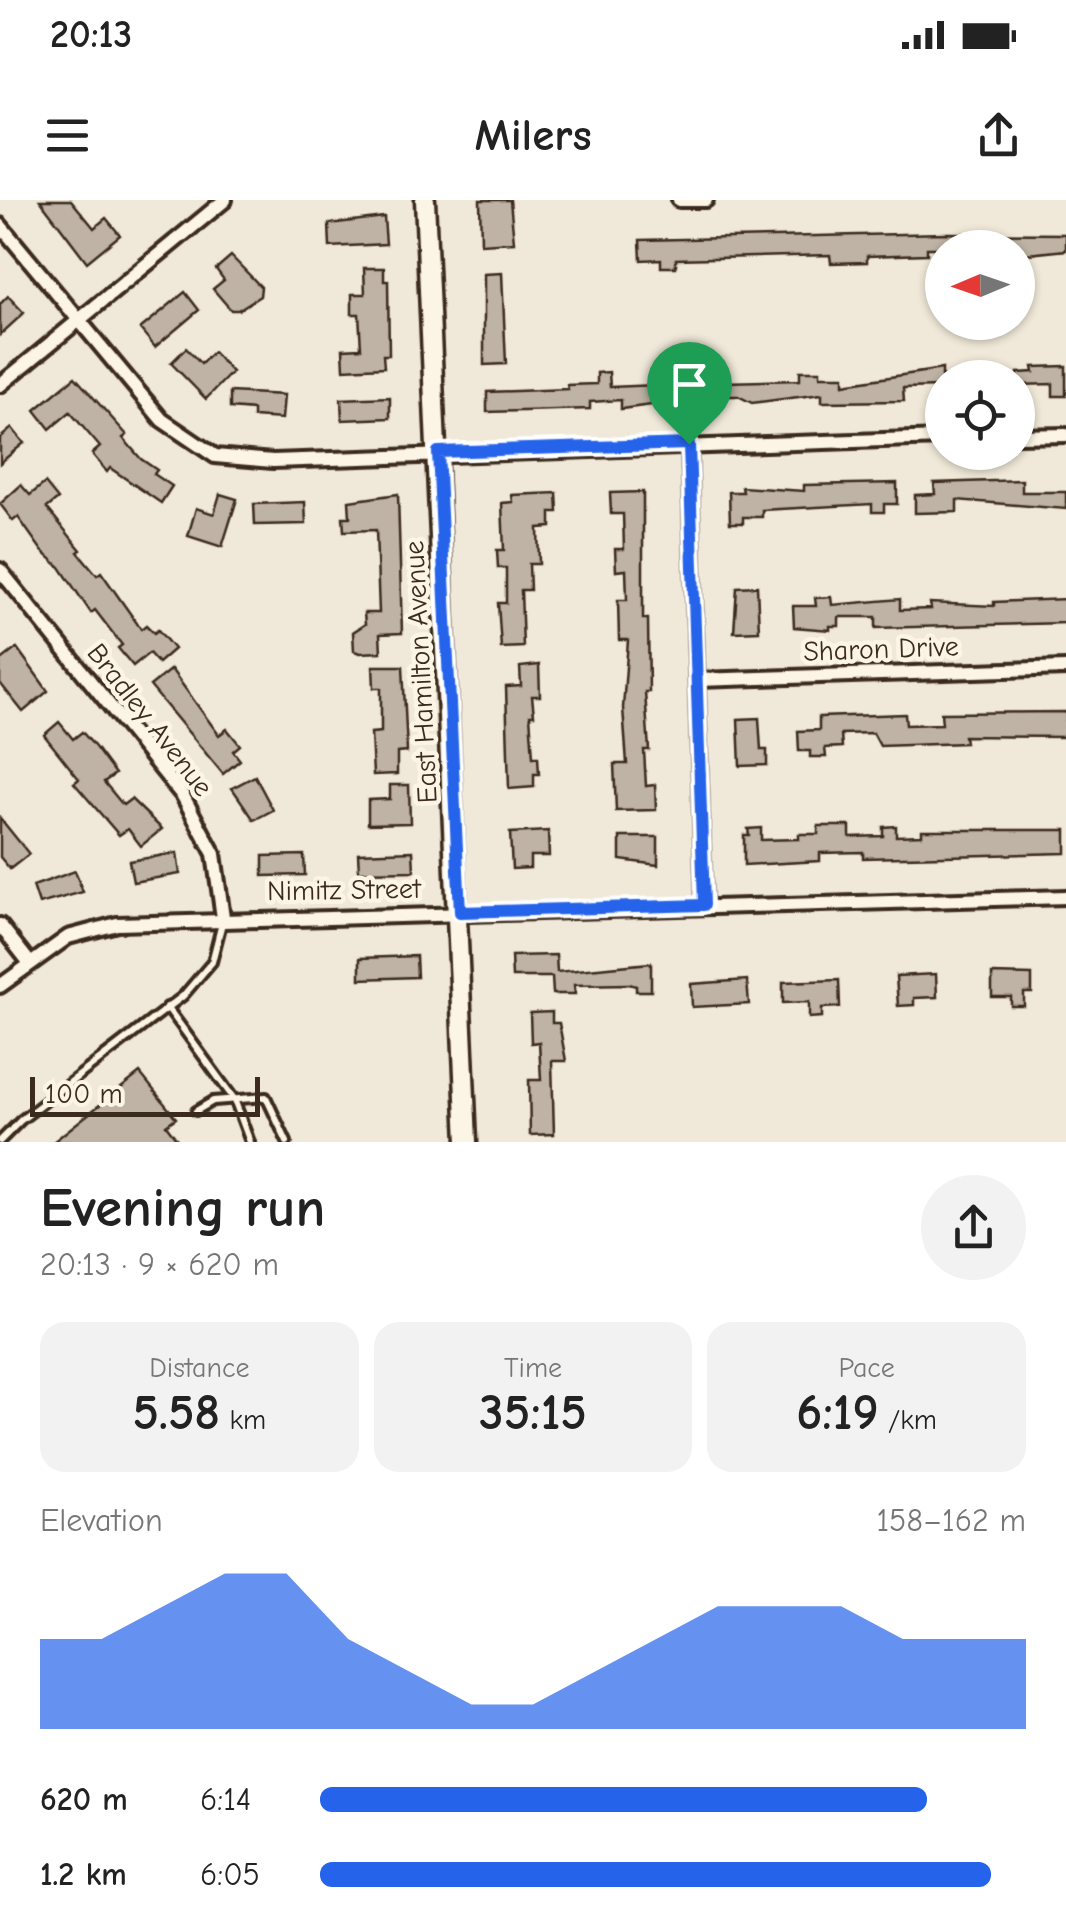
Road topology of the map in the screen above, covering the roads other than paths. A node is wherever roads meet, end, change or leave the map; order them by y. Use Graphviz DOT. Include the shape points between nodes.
graph roads {
  1 [pos="225,200"];
  2 [pos="425,200"];
  3 [pos="680,200"];
  4 [pos="706,200"];
  5 [pos="0,225"];
  6 [pos="78,320"];
  7 [pos="0,385"];
  8 [pos="1066,435"];
  9 [pos="1035,436"];
  10 [pos="925,438"];
  11 [pos="689,444"];
  12 [pos="438,452"];
  13 [pos="0,570"];
  14 [pos="1066,668"];
  15 [pos="697,680"];
  16 [pos="1066,897"];
  17 [pos="704,905"];
  18 [pos="460,912"];
  19 [pos="223,918"];
  20 [pos="0,925"];
  21 [pos="30,962"];
  22 [pos="0,986"];
  23 [pos="167,1007"];
  24 [pos="234,1099"];
  25 [pos="196,1111"];
  26 [pos="0,1141"];
  27 [pos="250,1142"];
  28 [pos="287,1142"];
  29 [pos="467,1142"];
  1 -- 6 [label="street"];
  2 -- 12 [label="street, East Hamilton Avenue"];
  3 -- 4 [label="street"];
  5 -- 6 [label="street"];
  6 -- 7 [label="street"];
  6 -- 12 [label="street" via="162,420 216,456 273,461"];
  8 -- 9 [label="street"];
  10 -- 11 [label="street"];
  11 -- 12 [label="street"];
  11 -- 15 [label="street"];
  12 -- 18 [label="street, East Hamilton Avenue"];
  13 -- 19 [label="street, Bradley Avenue" via="183,796 214,854"];
  14 -- 15 [label="street, Sharon Drive"];
  15 -- 17 [label="street"];
  16 -- 17 [label="street, Nimitz Street"];
  17 -- 18 [label="street, Nimitz Street"];
  18 -- 19 [label="street, Nimitz Street"];
  18 -- 29 [label="street, East Hamilton Avenue"];
  19 -- 21 [label="street, Nimitz Street" via="117,924 68,937"];
  19 -- 23 [label="lane" via="212,962"];
  20 -- 21 [label="street"];
  21 -- 22 [label="street, Nimitz Street"];
  23 -- 24 [label="lane"];
  23 -- 26 [label="lane"];
  24 -- 25 [label="lane"];
  24 -- 27 [label="lane"];
  24 -- 28 [label="lane" via="256,1095 272,1102"];
}
